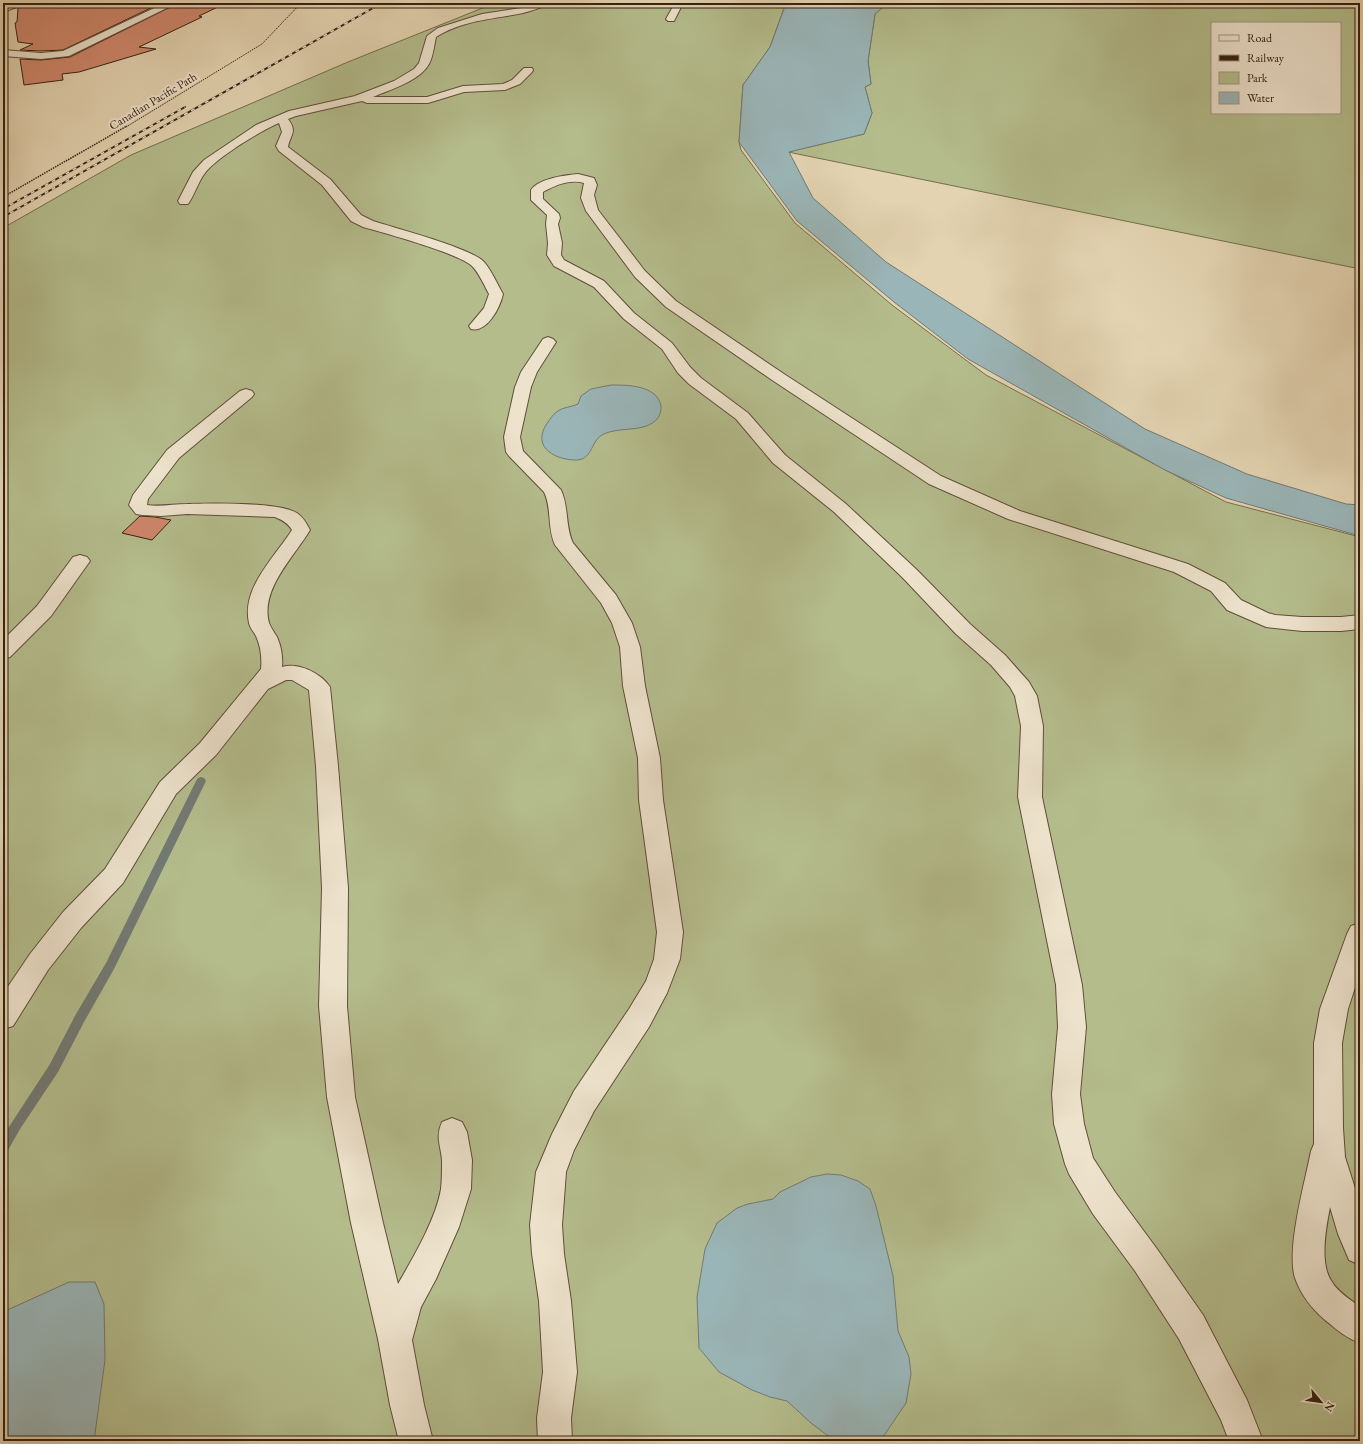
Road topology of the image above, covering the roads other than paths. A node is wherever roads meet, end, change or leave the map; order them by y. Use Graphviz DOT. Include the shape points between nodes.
graph roads {
  1 [pos="19,3"];
  2 [pos="172,3"];
  3 [pos="544,3"];
  4 [pos="681,3"];
  5 [pos="3,9"];
  6 [pos="671,19"];
  7 [pos="3,53"];
  8 [pos="528,70"];
  9 [pos="339,103"];
  10 [pos="281,118"];
  11 [pos="184,200"];
  12 [pos="476,326"];
  13 [pos="548,342"];
  14 [pos="246,394"];
  15 [pos="80,561"];
  16 [pos="1360,622"];
  17 [pos="3,652"];
  18 [pos="263,683"];
  19 [pos="1360,934"];
  20 [pos="3,1017"];
  21 [pos="1328,1128"];
  22 [pos="452,1132"];
  23 [pos="1360,1249"];
  24 [pos="1360,1327"];
  25 [pos="395,1339"];
  26 [pos="416,1441"];
  27 [pos="554,1441"];
  28 [pos="1246,1441"];
  1 -- 5 [label="street"];
  2 -- 7 [label="street" via="65,54 42,56"];
  3 -- 9 [label="street" via="523,10 485,16 441,30 432,36 424,64 418,71 374,93"];
  4 -- 6 [label="street"];
  8 -- 9 [label="street" via="511,85 463,89 428,100 366,100"];
  9 -- 10 [label="street"];
  10 -- 11 [label="street" via="260,127 208,163 199,172"];
  10 -- 12 [label="street" via="288,127 283,149 326,182 356,218 385,230 447,249 472,259 479,265 496,294 495,304"];
  13 -- 27 [label="street" via="533,364 524,388 512,437 513,447 552,490 556,498 560,536 564,545 609,600 622,623 630,647 634,686 649,758 652,800 670,932 667,959 658,985 584,1102 551,1172 546,1224 560,1372"];
  14 -- 18 [label="street" via="174,454 139,499 138,505 142,510 161,511 187,509 276,512 290,516 298,523 301,530 272,573 257,607 258,622 269,642 273,657 271,671"];
  15 -- 17 [label="street" via="44,611"];
  16 -- 28 [label="street" via="1302,624 1273,622 1261,618 1234,605 1218,587 1181,568 1014,515 935,480 671,304 640,274 592,211 587,193 590,182 583,179 564,180 544,185 537,190 537,200 553,214 554,255 559,263 599,284 629,316 667,346 695,382 742,416 780,459 840,508 910,574 963,629 998,660 1018,682 1026,696 1032,726 1030,796 1069,985 1072,1027 1066,1094 1069,1124 1080,1164 1104,1203 1191,1327 1235,1412"];
  18 -- 20 [label="street" via="208,749 168,788 114,876 72,920"];
  18 -- 25 [label="street" via="279,673 292,672 305,676 318,687 327,766 335,888 333,1006 341,1097 367,1223"];
  19 -- 21 [label="street" via="1334,1009 1328,1043"];
  21 -- 23 [label="street" via="1330,1157"];
  21 -- 24 [label="street" via="1308,1261 1311,1277 1321,1295"];
  22 -- 25 [label="street" via="457,1160 456,1189 448,1216 425,1268 406,1301"];
  25 -- 26 [label="street"];
}
